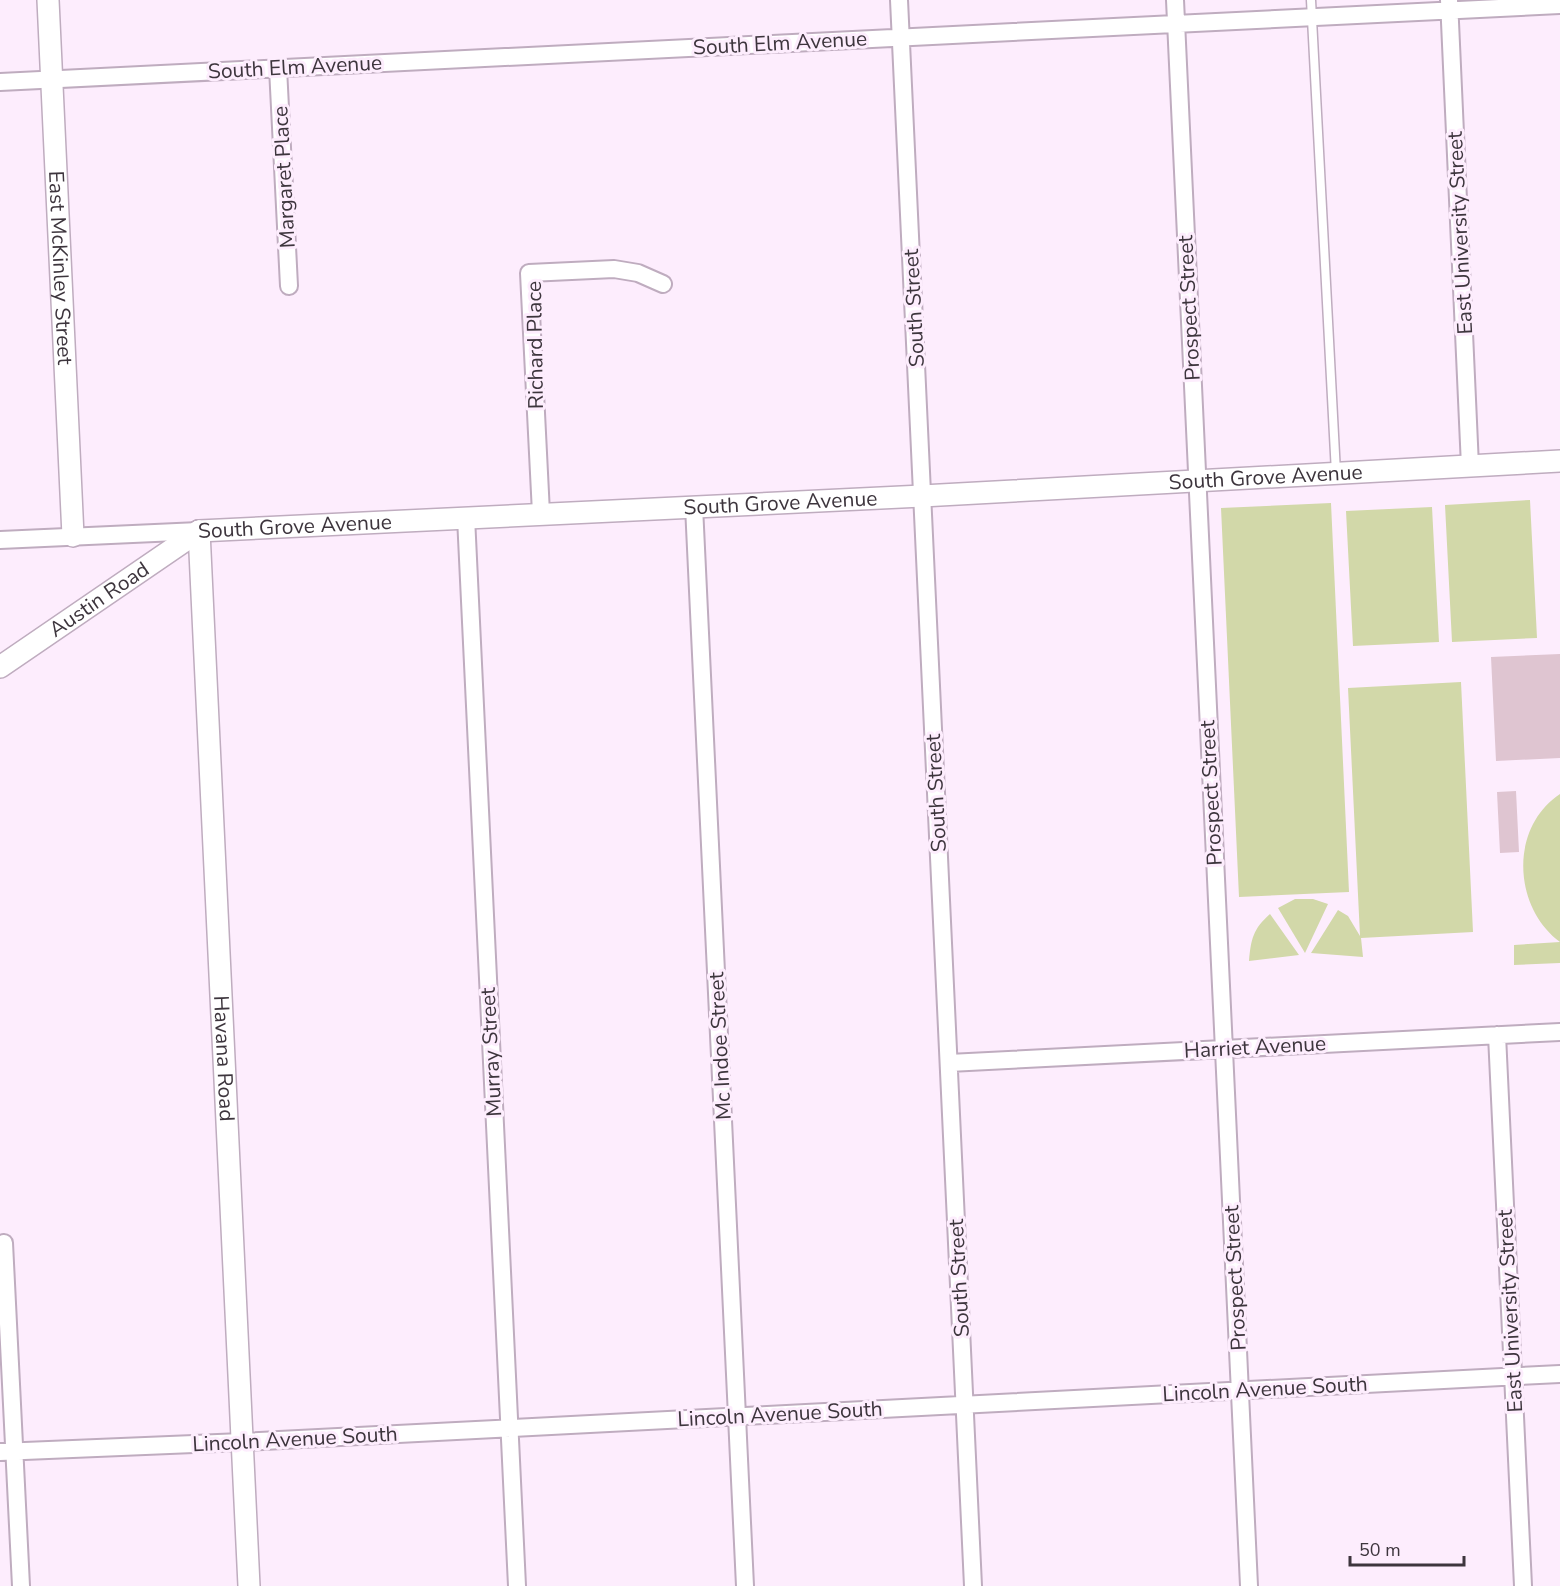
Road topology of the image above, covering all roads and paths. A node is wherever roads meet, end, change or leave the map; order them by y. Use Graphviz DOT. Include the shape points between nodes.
graph roads {
  1 [pos="48,0"];
  2 [pos="899,0"];
  3 [pos="1174,0"];
  4 [pos="1311,0"];
  5 [pos="1449,5"];
  6 [pos="1560,5"];
  7 [pos="1311,17"];
  8 [pos="1176,24"];
  9 [pos="901,37"];
  10 [pos="278,68"];
  11 [pos="51,79"];
  12 [pos="0,82"];
  13 [pos="663,284"];
  14 [pos="289,286"];
  15 [pos="1560,461"];
  16 [pos="1470,466"];
  17 [pos="1336,473"];
  18 [pos="1196,480"];
  19 [pos="922,496"];
  20 [pos="694,506"];
  21 [pos="541,513"];
  22 [pos="466,517"];
  23 [pos="199,531"];
  24 [pos="73,536"];
  25 [pos="0,540"];
  26 [pos="0,667"];
  27 [pos="1560,1032"];
  28 [pos="1497,1035"];
  29 [pos="1224,1049"];
  30 [pos="949,1063"];
  31 [pos="4,1243"];
  32 [pos="1560,1374"];
  33 [pos="1513,1377"];
  34 [pos="1240,1391"];
  35 [pos="965,1405"];
  36 [pos="737,1416"];
  37 [pos="509,1428"];
  38 [pos="242,1442"];
  39 [pos="7,1451"];
  40 [pos="21,1586"];
  41 [pos="249,1586"];
  42 [pos="516,1586"];
  43 [pos="745,1586"];
  44 [pos="974,1586"];
  45 [pos="1249,1586"];
  46 [pos="1523,1586"];
  1 -- 11 [label="street, East McKinley Street"];
  2 -- 9 [label="street, South Street"];
  3 -- 8 [label="street, Prospect Street"];
  4 -- 7 [label="lane"];
  5 -- 6 [label="street, South Elm Avenue"];
  5 -- 7 [label="street, South Elm Avenue"];
  5 -- 16 [label="street, East University Street"];
  7 -- 8 [label="street, South Elm Avenue"];
  7 -- 17 [label="lane"];
  8 -- 9 [label="street, South Elm Avenue"];
  8 -- 18 [label="street, Prospect Street"];
  9 -- 10 [label="street, South Elm Avenue"];
  9 -- 19 [label="street, South Street"];
  10 -- 11 [label="street, South Elm Avenue"];
  10 -- 14 [label="street, Margaret Place"];
  11 -- 12 [label="street, South Elm Avenue"];
  11 -- 24 [label="street, East McKinley Street"];
  13 -- 21 [label="street, Richard Place" via="638,273 614,269 529,273"];
  15 -- 16 [label="street, South Grove Avenue"];
  16 -- 17 [label="street, South Grove Avenue"];
  17 -- 18 [label="street, South Grove Avenue"];
  18 -- 19 [label="street, South Grove Avenue"];
  18 -- 29 [label="street, Prospect Street"];
  19 -- 20 [label="street, South Grove Avenue"];
  19 -- 30 [label="street, South Street"];
  20 -- 21 [label="street, South Grove Avenue"];
  20 -- 36 [label="street, Mc Indoe Street"];
  21 -- 22 [label="street, South Grove Avenue"];
  22 -- 23 [label="street, South Grove Avenue"];
  22 -- 37 [label="street, Murray Street"];
  23 -- 24 [label="street, South Grove Avenue"];
  23 -- 26 [label="street, Austin Road"];
  23 -- 38 [label="street, Havana Road"];
  24 -- 25 [label="street, South Grove Avenue"];
  27 -- 28 [label="street, Harriet Avenue"];
  28 -- 29 [label="street, Harriet Avenue"];
  28 -- 33 [label="street, East University Street"];
  29 -- 30 [label="street, Harriet Avenue"];
  29 -- 34 [label="street, Prospect Street"];
  30 -- 35 [label="street, South Street"];
  31 -- 39 [label="street"];
  32 -- 33 [label="street, Lincoln Avenue South"];
  33 -- 34 [label="street, Lincoln Avenue South"];
  33 -- 46 [label="street, East University Street"];
  34 -- 35 [label="street, Lincoln Avenue South"];
  34 -- 45 [label="street, Prospect Street"];
  35 -- 36 [label="street, Lincoln Avenue South"];
  35 -- 44 [label="street, South Street"];
  36 -- 37 [label="street, Lincoln Avenue South"];
  36 -- 43 [label="street, Mc Indoe Street"];
  37 -- 38 [label="street, Lincoln Avenue South"];
  37 -- 42 [label="street, Murray Street"];
  38 -- 39 [label="street, Lincoln Avenue South"];
  38 -- 41 [label="street, Havana Road"];
  39 -- 40 [label="street"];
}
